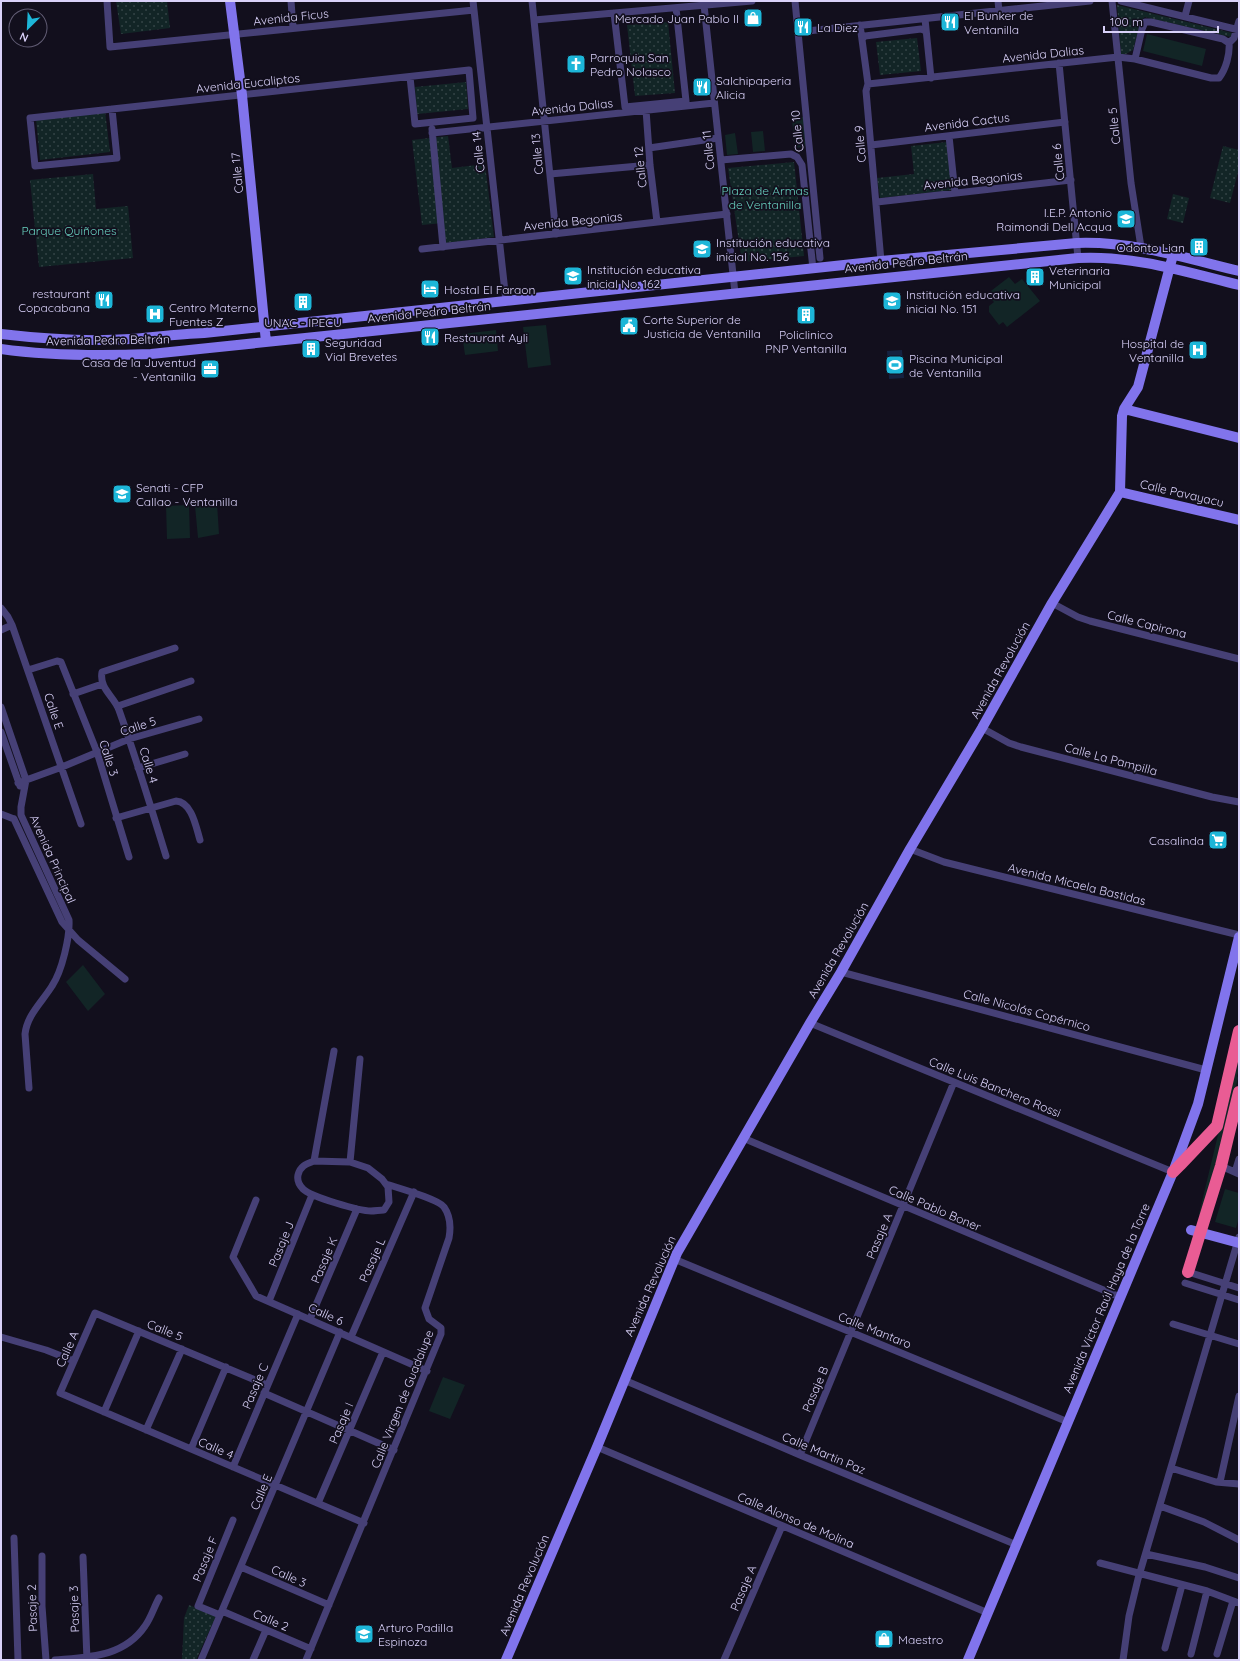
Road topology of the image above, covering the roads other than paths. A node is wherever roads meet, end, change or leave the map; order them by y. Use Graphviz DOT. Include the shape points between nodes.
graph roads {
  1 [pos="107,1"];
  2 [pos="230,1"];
  3 [pos="291,1"];
  4 [pos="473,1"];
  5 [pos="532,1"];
  6 [pos="752,1"];
  7 [pos="795,1"];
  8 [pos="998,1"];
  9 [pos="1090,1"];
  10 [pos="1112,1"];
  11 [pos="1121,1"];
  12 [pos="1189,1"];
  13 [pos="1056,3"];
  14 [pos="704,5"];
  15 [pos="676,8"];
  16 [pos="474,10"];
  17 [pos="999,11"];
  18 [pos="614,13"];
  19 [pos="1185,16"];
  20 [pos="925,19"];
  21 [pos="534,20"];
  22 [pos="1239,21"];
  23 [pos="860,25"];
  24 [pos="293,28"];
  25 [pos="1238,29"];
  26 [pos="926,31"];
  27 [pos="798,32"];
  28 [pos="234,34"];
  29 [pos="862,39"];
  30 [pos="1228,43"];
  31 [pos="1118,57"];
  32 [pos="1135,59"];
  33 [pos="1059,64"];
  34 [pos="469,70"];
  35 [pos="410,77"];
  36 [pos="931,78"];
  37 [pos="868,84"];
  38 [pos="242,95"];
  39 [pos="714,103"];
  40 [pos="112,109"];
  41 [pos="646,110"];
  42 [pos="545,121"];
  43 [pos="1065,122"];
  44 [pos="431,123"];
  45 [pos="487,127"];
  46 [pos="432,133"];
  47 [pos="949,136"];
  48 [pos="718,138"];
  49 [pos="871,145"];
  50 [pos="649,148"];
  51 [pos="721,160"];
  52 [pos="650,165"];
  53 [pos="550,174"];
  54 [pos="1071,180"];
  55 [pos="955,193"];
  56 [pos="877,202"];
  57 [pos="727,214"];
  58 [pos="657,222"];
  59 [pos="556,234"];
  60 [pos="499,240"];
  61 [pos="1077,243"];
  62 [pos="443,247"];
  63 [pos="1141,247"];
  64 [pos="422,249"];
  65 [pos="1173,254"];
  66 [pos="820,258"];
  67 [pos="1078,258"];
  68 [pos="881,261"];
  69 [pos="1170,268"];
  70 [pos="813,269"];
  71 [pos="1239,271"];
  72 [pos="733,277"];
  73 [pos="1239,285"];
  74 [pos="602,291"];
  75 [pos="735,293"];
  76 [pos="506,301"];
  77 [pos="604,307"];
  78 [pos="264,327"];
  79 [pos="1,334"];
  80 [pos="266,342"];
  81 [pos="1,349"];
  82 [pos="1124,409"];
  83 [pos="1239,438"];
  84 [pos="1120,492"];
  85 [pos="1239,520"];
  86 [pos="1052,603"];
  87 [pos="1,608"];
  88 [pos="12,626"];
  89 [pos="1,630"];
  90 [pos="174,648"];
  91 [pos="1239,658"];
  92 [pos="28,670"];
  93 [pos="190,681"];
  94 [pos="102,684"];
  95 [pos="74,694"];
  96 [pos="1,706"];
  97 [pos="118,706"];
  98 [pos="199,719"];
  99 [pos="982,728"];
  100 [pos="1,732"];
  101 [pos="129,739"];
  102 [pos="97,752"];
  103 [pos="184,754"];
  104 [pos="62,767"];
  105 [pos="138,768"];
  106 [pos="26,780"];
  107 [pos="18,782"];
  108 [pos="23,795"];
  109 [pos="1239,802"];
  110 [pos="151,809"];
  111 [pos="1,814"];
  112 [pos="21,815"];
  113 [pos="14,818"];
  114 [pos="116,818"];
  115 [pos="81,824"];
  116 [pos="200,840"];
  117 [pos="910,849"];
  118 [pos="166,856"];
  119 [pos="129,858"];
  120 [pos="69,930"];
  121 [pos="1239,936"];
  122 [pos="841,972"];
  123 [pos="125,979"];
  124 [pos="810,1023"];
  125 [pos="1239,1032"];
  126 [pos="334,1050"];
  127 [pos="360,1059"];
  128 [pos="1206,1070"];
  129 [pos="954,1082"];
  130 [pos="29,1088"];
  131 [pos="1239,1092"];
  132 [pos="743,1138"];
  133 [pos="1239,1159"];
  134 [pos="314,1162"];
  135 [pos="350,1162"];
  136 [pos="1221,1166"];
  137 [pos="1173,1172"];
  138 [pos="1237,1173"];
  139 [pos="386,1184"];
  140 [pos="414,1192"];
  141 [pos="312,1195"];
  142 [pos="256,1200"];
  143 [pos="904,1207"];
  144 [pos="357,1209"];
  145 [pos="1196,1231"];
  146 [pos="1238,1241"];
  147 [pos="674,1259"];
  148 [pos="1186,1278"];
  149 [pos="1225,1284"];
  150 [pos="1239,1288"];
  151 [pos="1222,1295"];
  152 [pos="1120,1297"];
  153 [pos="1239,1300"];
  154 [pos="270,1301"];
  155 [pos="95,1313"];
  156 [pos="298,1314"];
  157 [pos="310,1319"];
  158 [pos="1173,1324"];
  159 [pos="139,1331"];
  160 [pos="340,1332"];
  161 [pos="852,1332"];
  162 [pos="1210,1336"];
  163 [pos="1,1337"];
  164 [pos="351,1337"];
  165 [pos="1239,1344"];
  166 [pos="182,1349"];
  167 [pos="384,1352"];
  168 [pos="74,1361"];
  169 [pos="226,1367"];
  170 [pos="427,1371"];
  171 [pos="624,1380"];
  172 [pos="267,1385"];
  173 [pos="60,1393"];
  174 [pos="264,1393"];
  175 [pos="1239,1396"];
  176 [pos="1238,1408"];
  177 [pos="104,1412"];
  178 [pos="306,1412"];
  179 [pos="1068,1422"];
  180 [pos="146,1430"];
  181 [pos="1231,1430"];
  182 [pos="349,1431"];
  183 [pos="1239,1433"];
  184 [pos="597,1447"];
  185 [pos="191,1449"];
  186 [pos="394,1450"];
  187 [pos="800,1455"];
  188 [pos="233,1467"];
  189 [pos="1171,1468"];
  190 [pos="1220,1482"];
  191 [pos="1239,1484"];
  192 [pos="275,1485"];
  193 [pos="318,1503"];
  194 [pos="1160,1506"];
  195 [pos="233,1520"];
  196 [pos="364,1523"];
  197 [pos="782,1526"];
  198 [pos="14,1538"];
  199 [pos="1239,1540"];
  200 [pos="1016,1545"];
  201 [pos="1146,1554"];
  202 [pos="42,1556"];
  203 [pos="83,1557"];
  204 [pos="1100,1563"];
  205 [pos="241,1566"];
  206 [pos="1140,1574"];
  207 [pos="1239,1578"];
  208 [pos="1182,1586"];
  209 [pos="1207,1591"];
  210 [pos="159,1598"];
  211 [pos="1236,1602"];
  212 [pos="329,1605"];
  213 [pos="198,1606"];
  214 [pos="221,1613"];
  215 [pos="988,1613"];
  216 [pos="266,1630"];
  217 [pos="1165,1648"];
  218 [pos="311,1649"];
  219 [pos="1191,1654"];
  220 [pos="1217,1654"];
  221 [pos="87,1658"];
  222 [pos="18,1660"];
  223 [pos="46,1660"];
  224 [pos="55,1660"];
  225 [pos="201,1660"];
  226 [pos="253,1660"];
  227 [pos="306,1660"];
  228 [pos="506,1660"];
  229 [pos="724,1660"];
  230 [pos="968,1660"];
  231 [pos="1123,1660"];
  1 -- 28 [label="street, Avenida Ficus" via="110,47"];
  2 -- 28 [label="street, Calle 17"];
  3 -- 24 [label="street"];
  4 -- 16 [label="street, Calle 14"];
  5 -- 21 [label="street, Calle 13"];
  6 -- 14 [label="street"];
  7 -- 27 [label="street, Calle 10"];
  8 -- 17 [label="street"];
  9 -- 13 [label="street"];
  10 -- 31 [label="street, Calle 5"];
  11 -- 19 [label="street"];
  12 -- 19 [label="street"];
  13 -- 17 [label="street"];
  14 -- 15 [label="street"];
  14 -- 39 [label="street, Calle 11"];
  15 -- 18 [label="street"];
  15 -- 18 [label="street, Avenida Dalias" via="686,101 625,107"];
  16 -- 24 [label="street, Avenida Ficus"];
  16 -- 45 [label="street, Calle 14"];
  17 -- 20 [label="street"];
  18 -- 21 [label="street"];
  19 -- 25 [label="street"];
  20 -- 23 [label="street"];
  20 -- 26 [label="street"];
  21 -- 42 [label="street, Calle 13"];
  22 -- 25 [label="street"];
  23 -- 27 [label="street"];
  23 -- 29 [label="street, Calle 9"];
  24 -- 28 [label="street, Avenida Ficus"];
  25 -- 30 [label="street"];
  26 -- 29 [label="street" via="921,29 865,36"];
  26 -- 36 [label="street"];
  27 -- 66 [label="street, Calle 10"];
  28 -- 38 [label="street, Calle 17"];
  29 -- 37 [label="street, Calle 9"];
  30 -- 32 [label="street, Avenida Dalias" via="1224,73 1219,78"];
  30 -- 32 [label="street" via="1223,39 1145,22"];
  31 -- 32 [label="street, Avenida Dalias"];
  31 -- 33 [label="street, Avenida Dalias"];
  31 -- 63 [label="street, Calle 5" via="1131,184"];
  33 -- 36 [label="street, Avenida Dalias"];
  33 -- 43 [label="street, Calle 6"];
  34 -- 35 [label="street, Avenida Eucaliptos"];
  34 -- 44 [label="street, Calle 14" via="473,118"];
  35 -- 38 [label="street, Avenida Eucaliptos"];
  35 -- 44 [label="street" via="415,124"];
  36 -- 37 [label="street, Avenida Dalias"];
  37 -- 49 [label="street, Calle 9" via="866,91"];
  38 -- 40 [label="street, Avenida Eucaliptos"];
  38 -- 78 [label="street, Calle 17"];
  39 -- 41 [label="street, Avenida Dalias"];
  39 -- 48 [label="street, Calle 11"];
  40 -- 40 [label="street, Avenida Eucaliptos" via="30,118 36,166 117,158"];
  41 -- 42 [label="street, Avenida Dalias"];
  41 -- 50 [label="street, Calle 12"];
  42 -- 45 [label="street, Avenida Dalias"];
  42 -- 53 [label="street, Calle 13"];
  43 -- 47 [label="street, Avenida Cactus"];
  43 -- 54 [label="street, Calle 6"];
  44 -- 46 [label="street"];
  45 -- 46 [label="street, Avenida Dalias"];
  45 -- 60 [label="street, Calle 14"];
  46 -- 62 [label="street"];
  47 -- 49 [label="street, Avenida Cactus"];
  47 -- 55 [label="street"];
  48 -- 50 [label="street"];
  48 -- 51 [label="street, Calle 11"];
  49 -- 56 [label="street, Calle 9"];
  50 -- 52 [label="street, Calle 12"];
  51 -- 57 [label="street, Calle 11"];
  51 -- 70 [label="street, Calle 10" via="791,154 798,157 802,165"];
  52 -- 53 [label="street"];
  52 -- 58 [label="street, Calle 12"];
  53 -- 59 [label="street, Calle 13"];
  54 -- 55 [label="street, Avenida Begonias"];
  54 -- 61 [label="street, Calle 6"];
  55 -- 56 [label="street, Avenida Begonias"];
  56 -- 68 [label="street, Calle 9"];
  57 -- 58 [label="street, Avenida Begonias"];
  57 -- 72 [label="street, Calle 11"];
  58 -- 59 [label="street, Avenida Begonias"];
  59 -- 60 [label="street, Avenida Begonias"];
  60 -- 62 [label="street, Avenida Begonias"];
  60 -- 76 [label="street, Calle 14"];
  61 -- 63 [label="street, Avenida Pedro Beltrán"];
  61 -- 67 [label="street, Calle 6"];
  61 -- 68 [label="street, Avenida Pedro Beltrán"];
  62 -- 64 [label="street, Avenida Begonias"];
  63 -- 65 [label="street, Avenida Pedro Beltrán"];
  65 -- 69 [label="street"];
  65 -- 71 [label="street, Avenida Pedro Beltrán"];
  67 -- 69 [label="street, Avenida Pedro Beltrán" via="1119,258"];
  67 -- 75 [label="street, Avenida Pedro Beltrán"];
  68 -- 70 [label="street, Avenida Pedro Beltrán"];
  69 -- 73 [label="street, Avenida Pedro Beltrán"];
  69 -- 82 [label="street" via="1138,387"];
  70 -- 72 [label="street, Avenida Pedro Beltrán"];
  72 -- 74 [label="street, Avenida Pedro Beltrán"];
  72 -- 75 [label="street, Calle 11"];
  74 -- 76 [label="street, Avenida Pedro Beltrán"];
  74 -- 77 [label="street"];
  75 -- 77 [label="street, Avenida Pedro Beltrán"];
  76 -- 78 [label="street, Avenida Pedro Beltrán"];
  77 -- 80 [label="street, Avenida Pedro Beltrán"];
  78 -- 79 [label="street, Avenida Pedro Beltrán" via="123,339 42,338"];
  78 -- 80 [label="street, Calle 17"];
  80 -- 81 [label="street, Avenida Pedro Beltrán" via="126,355 64,356"];
  82 -- 83 [label="street"];
  82 -- 84 [label="street" via="1121,426"];
  84 -- 85 [label="street, Calle Pavayacu"];
  84 -- 86 [label="street, Avenida Revolución"];
  86 -- 91 [label="street, Calle Capirona" via="1090,621"];
  86 -- 99 [label="street, Avenida Revolución"];
  87 -- 88 [label="street, Calle E"];
  88 -- 89 [label="street"];
  88 -- 92 [label="street, Calle E"];
  90 -- 94 [label="street" via="102,672"];
  92 -- 95 [label="street, Calle 3" via="61,662"];
  92 -- 104 [label="street, Calle E"];
  93 -- 97 [label="street"];
  94 -- 95 [label="street"];
  94 -- 97 [label="street, Calle 4"];
  95 -- 102 [label="street, Calle 3"];
  96 -- 106 [label="street, Avenida Principal"];
  97 -- 101 [label="street, Calle 4"];
  98 -- 101 [label="street, Calle 5"];
  99 -- 109 [label="street, Calle La Pampilla" via="1020,747"];
  99 -- 117 [label="street, Avenida Revolución"];
  100 -- 107 [label="street, Avenida Principal"];
  101 -- 102 [label="street, Calle 5"];
  101 -- 105 [label="street, Calle 4"];
  102 -- 104 [label="street, Calle 5"];
  102 -- 114 [label="street, Calle 3"];
  103 -- 105 [label="street"];
  104 -- 106 [label="street, Calle 5"];
  104 -- 115 [label="street, Calle E"];
  105 -- 110 [label="street, Calle 4"];
  106 -- 107 [label="street, Calle 5"];
  106 -- 108 [label="street, Avenida Principal"];
  107 -- 108 [label="street, Avenida Principal"];
  108 -- 112 [label="street, Avenida Principal"];
  110 -- 114 [label="street"];
  110 -- 116 [label="street" via="182,801 189,810"];
  110 -- 118 [label="street, Calle 4"];
  111 -- 113 [label="street"];
  112 -- 113 [label="street"];
  112 -- 120 [label="street, Avenida Principal" via="69,920"];
  113 -- 120 [label="street, Avenida Principal" via="62,922"];
  114 -- 119 [label="street, Calle 3"];
  117 -- 121 [label="street, Avenida Micaela Bastidas" via="944,862"];
  117 -- 122 [label="street, Avenida Revolución"];
  120 -- 123 [label="street"];
  120 -- 130 [label="street, Avenida Principal" via="57,977 25,1028"];
  121 -- 128 [label="street, Avenida Víctor Raúl Haya de la Torre"];
  122 -- 124 [label="street, Avenida Revolución"];
  122 -- 128 [label="street, Calle Nicolás Copérnico"];
  124 -- 129 [label="street, Calle Luis Banchero Rossi"];
  124 -- 132 [label="street, Avenida Revolución"];
  125 -- 137 [label="highway" via="1217,1126"];
  126 -- 134 [label="street"];
  127 -- 135 [label="street"];
  128 -- 137 [label="street, Avenida Víctor Raúl Haya de la Torre" via="1196,1109"];
  129 -- 137 [label="street, Calle Luis Banchero Rossi"];
  129 -- 143 [label="street, Pasaje A"];
  131 -- 136 [label="highway"];
  132 -- 143 [label="street, Calle Pablo Boner"];
  132 -- 147 [label="street, Avenida Revolución"];
  133 -- 138 [label="street"];
  134 -- 135 [label="street"];
  134 -- 141 [label="street" via="301,1167 298,1175 299,1183"];
  135 -- 139 [label="street" via="368,1168"];
  136 -- 138 [label="street"];
  136 -- 145 [label="highway"];
  137 -- 152 [label="street, Avenida Víctor Raúl Haya de la Torre"];
  139 -- 140 [label="street, Calle Virgen de Guadalupe"];
  139 -- 144 [label="street" via="389,1202 384,1210 370,1212"];
  140 -- 164 [label="street, Pasaje L"];
  140 -- 170 [label="street, Calle Virgen de Guadalupe" via="444,1206 451,1229 425,1306 429,1319 441,1328"];
  141 -- 144 [label="street"];
  141 -- 154 [label="street, Pasaje J"];
  142 -- 154 [label="street, Calle 6" via="233,1257 255,1294"];
  143 -- 152 [label="street, Calle Pablo Boner"];
  143 -- 161 [label="street, Pasaje A"];
  144 -- 157 [label="street, Pasaje K"];
  145 -- 146 [label="street"];
  145 -- 148 [label="highway"];
  146 -- 149 [label="street"];
  147 -- 161 [label="street, Calle Mantaro"];
  147 -- 171 [label="street, Avenida Revolución"];
  148 -- 149 [label="street"];
  148 -- 151 [label="street"];
  149 -- 150 [label="street"];
  149 -- 151 [label="street"];
  151 -- 153 [label="street"];
  151 -- 162 [label="street"];
  152 -- 179 [label="street, Avenida Víctor Raúl Haya de la Torre"];
  154 -- 156 [label="street, Calle 6"];
  155 -- 159 [label="street, Calle 5"];
  155 -- 168 [label="street, Calle A"];
  156 -- 157 [label="street, Calle 6"];
  156 -- 172 [label="street, Pasaje C"];
  157 -- 160 [label="street, Calle 6"];
  158 -- 162 [label="street"];
  159 -- 166 [label="street, Calle 5"];
  159 -- 177 [label="street"];
  160 -- 164 [label="street, Calle 6"];
  160 -- 178 [label="street, Calle E"];
  161 -- 179 [label="street, Calle Mantaro"];
  161 -- 187 [label="street, Pasaje B"];
  162 -- 165 [label="street"];
  162 -- 189 [label="street"];
  163 -- 168 [label="street"];
  164 -- 167 [label="street, Calle 6"];
  166 -- 169 [label="street, Calle 5"];
  166 -- 180 [label="street"];
  167 -- 170 [label="street, Calle 6"];
  167 -- 182 [label="street, Pasaje I"];
  168 -- 173 [label="street, Calle A"];
  169 -- 172 [label="street, Calle 5"];
  169 -- 185 [label="street"];
  170 -- 186 [label="street, Calle Virgen de Guadalupe"];
  171 -- 184 [label="street, Avenida Revolución"];
  171 -- 187 [label="street, Calle Martin Paz"];
  172 -- 174 [label="street, Pasaje C"];
  173 -- 177 [label="street, Calle 4"];
  174 -- 178 [label="street"];
  174 -- 188 [label="street, Pasaje C"];
  175 -- 176 [label="street"];
  176 -- 181 [label="street"];
  177 -- 180 [label="street, Calle 4"];
  178 -- 182 [label="street"];
  178 -- 192 [label="street, Calle E"];
  179 -- 200 [label="street, Avenida Víctor Raúl Haya de la Torre"];
  180 -- 185 [label="street, Calle 4"];
  181 -- 183 [label="street"];
  181 -- 190 [label="street"];
  182 -- 186 [label="street"];
  182 -- 193 [label="street, Pasaje I"];
  184 -- 197 [label="street, Calle Alonso de Molina"];
  184 -- 228 [label="street, Avenida Revolución"];
  185 -- 188 [label="street, Calle 4"];
  186 -- 196 [label="street, Calle Virgen de Guadalupe"];
  187 -- 200 [label="street, Calle Martin Paz"];
  188 -- 192 [label="street, Calle 4"];
  189 -- 190 [label="street"];
  189 -- 194 [label="street"];
  190 -- 191 [label="street"];
  192 -- 193 [label="street, Calle 4"];
  192 -- 205 [label="street, Calle E"];
  193 -- 196 [label="street, Calle 4"];
  194 -- 199 [label="street" via="1204,1522"];
  194 -- 201 [label="street"];
  195 -- 213 [label="street, Pasaje F"];
  196 -- 212 [label="street, Calle Virgen de Guadalupe"];
  197 -- 215 [label="street, Calle Alonso de Molina"];
  197 -- 229 [label="street, Pasaje A"];
  198 -- 222 [label="street"];
  200 -- 215 [label="street, Avenida Víctor Raúl Haya de la Torre"];
  201 -- 206 [label="street"];
  201 -- 207 [label="street" via="1205,1567"];
  202 -- 223 [label="street, Pasaje 2"];
  203 -- 221 [label="street, Pasaje 3"];
  204 -- 206 [label="street"];
  205 -- 212 [label="street, Calle 3"];
  205 -- 214 [label="street, Calle E"];
  206 -- 208 [label="street"];
  206 -- 231 [label="street"];
  208 -- 209 [label="street"];
  208 -- 217 [label="street"];
  209 -- 211 [label="street"];
  209 -- 219 [label="street"];
  210 -- 221 [label="street" via="146,1626 126,1646"];
  211 -- 220 [label="street"];
  212 -- 218 [label="street, Calle Virgen de Guadalupe"];
  213 -- 214 [label="street, Calle 2"];
  214 -- 216 [label="street, Calle 2"];
  214 -- 225 [label="street, Calle E"];
  215 -- 230 [label="street, Avenida Víctor Raúl Haya de la Torre"];
  216 -- 218 [label="street, Calle 2"];
  216 -- 226 [label="street"];
  218 -- 227 [label="street, Calle Virgen de Guadalupe"];
  221 -- 224 [label="street"];
}
